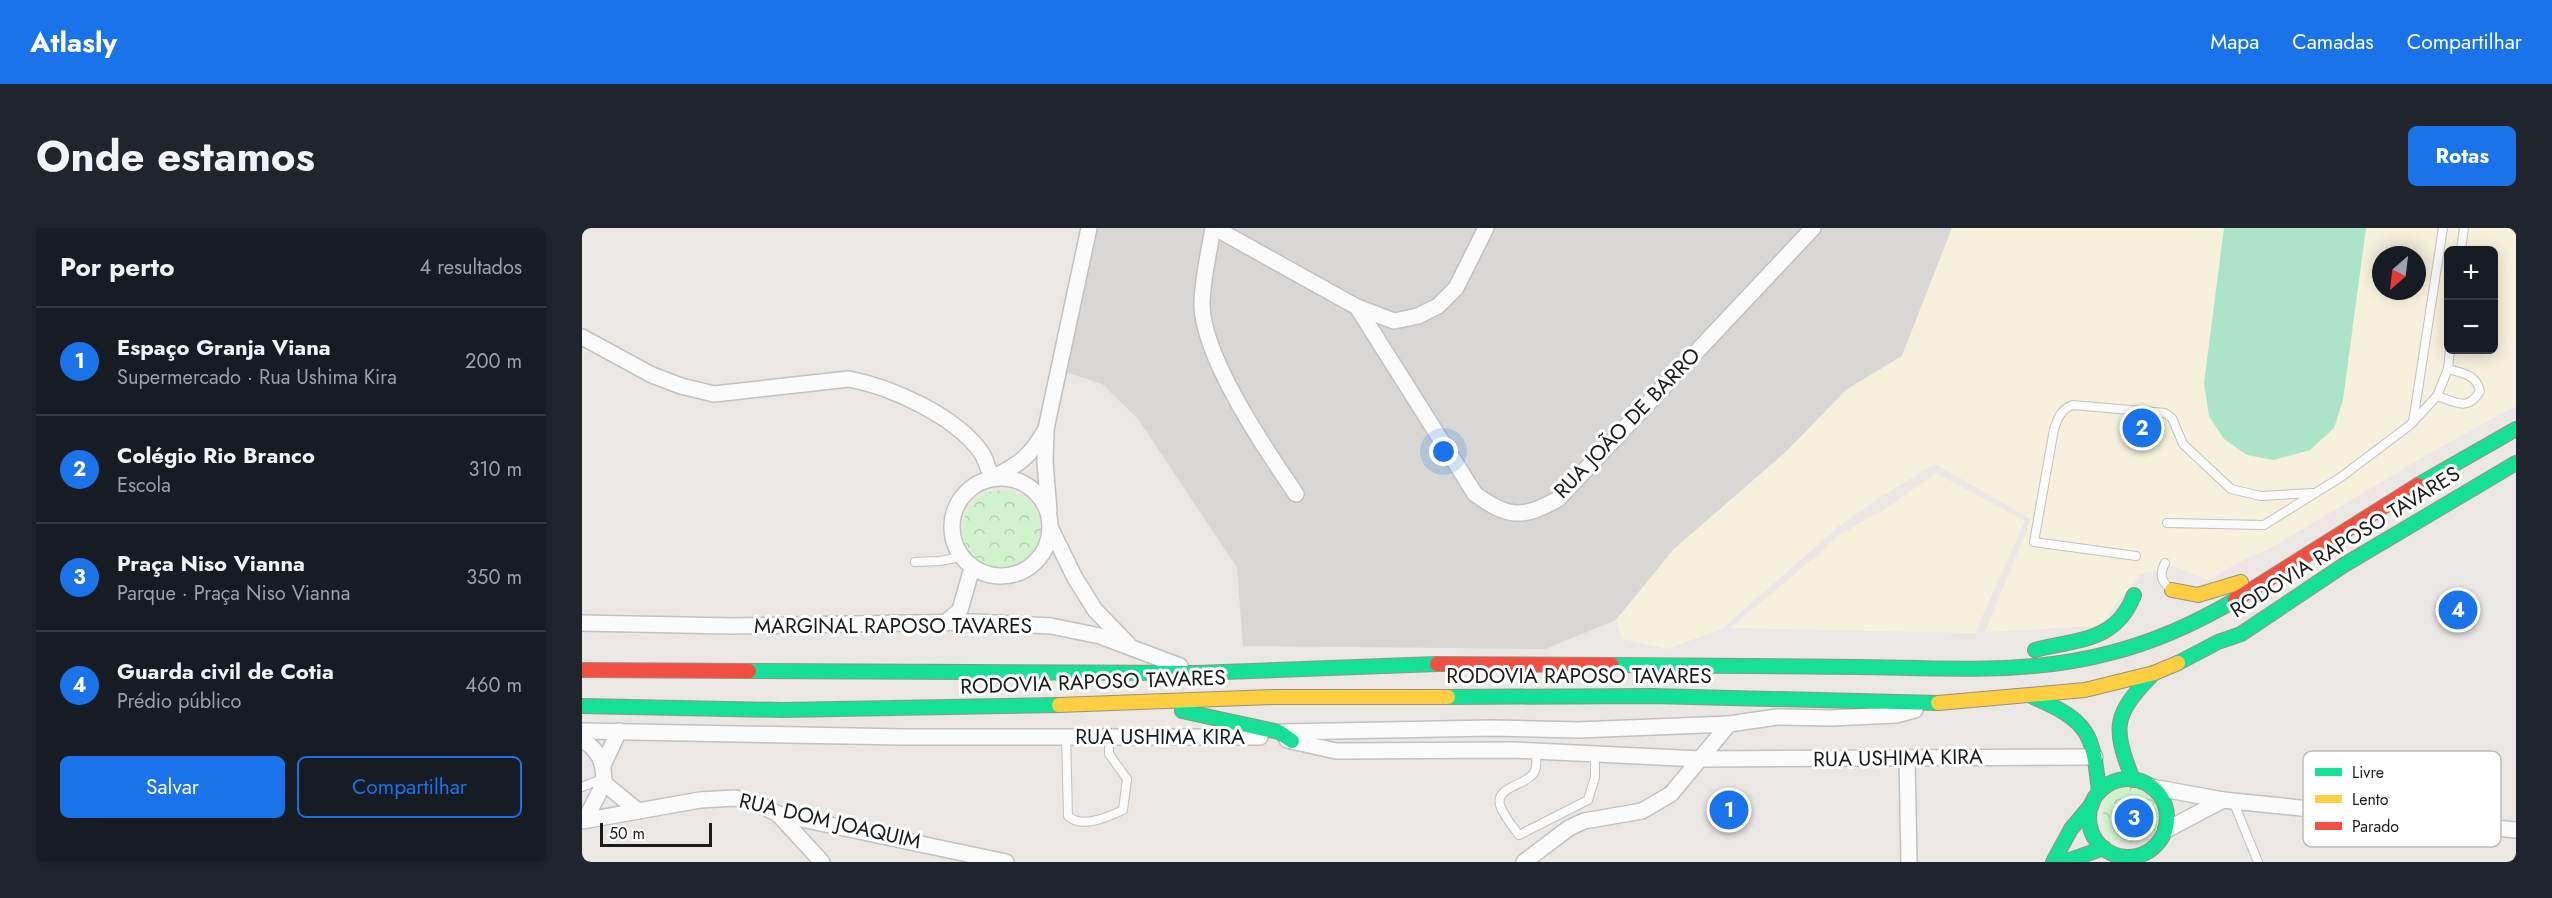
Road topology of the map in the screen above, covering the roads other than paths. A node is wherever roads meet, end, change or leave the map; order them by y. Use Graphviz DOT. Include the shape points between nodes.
graph roads {
  1 [pos="1089,228"];
  2 [pos="1214,228"];
  3 [pos="1486,228"];
  4 [pos="1813,228"];
  5 [pos="2444,228"];
  6 [pos="2464,229"];
  7 [pos="2462,246"];
  8 [pos="1357,307"];
  9 [pos="582,337"];
  10 [pos="2450,354"];
  11 [pos="2448,369"];
  12 [pos="2437,396"];
  13 [pos="2413,423"];
  14 [pos="1046,429"];
  15 [pos="2516,429"];
  16 [pos="2516,463"];
  17 [pos="992,478"];
  18 [pos="2313,492"];
  19 [pos="1296,494"];
  20 [pos="2167,523"];
  21 [pos="1050,524"];
  22 [pos="2136,556"];
  23 [pos="2306,556"];
  24 [pos="960,557"];
  25 [pos="915,562"];
  26 [pos="2164,563"];
  27 [pos="972,568"];
  28 [pos="2172,590"];
  29 [pos="2134,595"];
  30 [pos="582,623"];
  31 [pos="945,623"];
  32 [pos="1131,646"];
  33 [pos="1955,669"];
  34 [pos="582,670"];
  35 [pos="1197,673"];
  36 [pos="2154,673"];
  37 [pos="2032,696"];
  38 [pos="1142,703"];
  39 [pos="1944,703"];
  40 [pos="582,706"];
  41 [pos="1729,724"];
  42 [pos="582,731"];
  43 [pos="619,731"];
  44 [pos="1066,736"];
  45 [pos="1286,736"];
  46 [pos="1109,737"];
  47 [pos="582,739"];
  48 [pos="1536,751"];
  49 [pos="1595,754"];
  50 [pos="1907,757"];
  51 [pos="2095,757"];
  52 [pos="1700,759"];
  53 [pos="604,775"];
  54 [pos="2133,780"];
  55 [pos="582,787"];
  56 [pos="2152,787"];
  57 [pos="2095,798"];
  58 [pos="2228,800"];
  59 [pos="2303,808"];
  60 [pos="638,811"];
  61 [pos="777,814"];
  62 [pos="584,821"];
  63 [pos="2501,828"];
  64 [pos="2166,830"];
  65 [pos="2516,830"];
  66 [pos="2104,849"];
  67 [pos="822,862"];
  68 [pos="1006,862"];
  69 [pos="1524,862"];
  70 [pos="1909,862"];
  71 [pos="2053,862"];
  72 [pos="2064,862"];
  73 [pos="2258,862"];
  1 -- 14 [label="street"];
  2 -- 8 [label="street"];
  2 -- 19 [label="street" via="1202,302 1205,332 1264,447"];
  3 -- 8 [label="street" via="1456,288 1438,306 1418,316 1394,321"];
  4 -- 8 [label="street, RUA JOÃO DE BARRO" via="1558,499 1536,511 1516,513 1494,508 1475,494"];
  5 -- 13 [label="lane"];
  6 -- 7 [label="lane"];
  9 -- 17 [label="street" via="652,375 714,394 849,379 869,383 949,423 982,453"];
  10 -- 11 [label="lane"];
  11 -- 12 [label="lane"];
  11 -- 12 [label="lane" via="2470,375 2480,391 2475,400 2462,405"];
  12 -- 13 [label="lane"];
  13 -- 18 [label="lane" via="2341,477"];
  14 -- 17 [label="street" via="1028,457"];
  14 -- 21 [label="street"];
  15 -- 23 [label="main road, RODOVIA RAPOSO TAVARES"];
  16 -- 36 [label="main road, RODOVIA RAPOSO TAVARES" via="2344,565 2241,634"];
  17 -- 21 [label="street" via="1008,478 1030,488 1046,506"];
  17 -- 24 [label="street" via="969,489 954,509 953,542"];
  18 -- 20 [label="lane" via="2265,525"];
  18 -- 22 [label="lane" via="2261,496 2231,489 2183,444 2172,418 2165,413 2067,407 2054,429 2034,542"];
  21 -- 27 [label="street" via="1044,553 1024,571 998,577"];
  21 -- 32 [label="street" via="1095,610"];
  23 -- 28 [label="main road" via="2208,595 2187,596"];
  23 -- 33 [label="main road, RODOVIA RAPOSO TAVARES" via="2201,619 2129,649 2062,662"];
  24 -- 25 [label="lane"];
  24 -- 27 [label="street"];
  26 -- 28 [label="lane" via="2162,579"];
  27 -- 31 [label="street" via="960,610"];
  29 -- 33 [label="main road" via="2122,621 2105,633"];
  30 -- 31 [label="street, MARGINAL RAPOSO TAVARES"];
  31 -- 32 [label="street, MARGINAL RAPOSO TAVARES" via="1051,626"];
  32 -- 35 [label="street, MARGINAL RAPOSO TAVARES"];
  33 -- 35 [label="main road, RODOVIA RAPOSO TAVARES" via="1451,663"];
  34 -- 35 [label="main road, RODOVIA RAPOSO TAVARES"];
  36 -- 37 [label="main road, RODOVIA RAPOSO TAVARES" via="2085,690"];
  36 -- 54 [label="main road" via="2126,704 2117,727"];
  37 -- 39 [label="main road, RODOVIA RAPOSO TAVARES"];
  37 -- 51 [label="main road" via="2081,722 2089,733"];
  38 -- 39 [label="main road, RODOVIA RAPOSO TAVARES" via="1275,697 1652,696"];
  38 -- 40 [label="main road, RODOVIA RAPOSO TAVARES" via="782,710"];
  38 -- 45 [label="main road"];
  39 -- 41 [label="street" via="1896,715 1777,717"];
  41 -- 45 [label="street"];
  41 -- 52 [label="street"];
  42 -- 43 [label="street, RUA USHIMA KIRA"];
  43 -- 44 [label="street, RUA USHIMA KIRA"];
  43 -- 53 [label="street"];
  44 -- 46 [label="street, RUA USHIMA KIRA"];
  44 -- 46 [label="lane" via="1068,816 1072,820 1092,821 1123,810 1127,779 1109,754"];
  45 -- 46 [label="street, RUA USHIMA KIRA"];
  45 -- 48 [label="street, RUA USHIMA KIRA" via="1336,751"];
  47 -- 53 [label="street" via="591,746"];
  48 -- 49 [label="street, RUA USHIMA KIRA"];
  48 -- 49 [label="lane" via="1533,774 1504,792 1500,799 1500,806 1519,836 1588,800 1595,777"];
  49 -- 52 [label="street, RUA USHIMA KIRA"];
  50 -- 51 [label="street, RUA USHIMA KIRA"];
  50 -- 52 [label="street, RUA USHIMA KIRA"];
  50 -- 70 [label="street"];
  51 -- 57 [label="main road"];
  52 -- 69 [label="street" via="1671,794 1658,802 1642,811 1584,821"];
  53 -- 55 [label="lane"];
  53 -- 60 [label="street"];
  53 -- 62 [label="street"];
  54 -- 56 [label="main road"];
  54 -- 57 [label="main road" via="2116,781"];
  56 -- 58 [label="street"];
  56 -- 64 [label="main road" via="2165,806"];
  57 -- 66 [label="main road" via="2089,816 2091,828"];
  57 -- 71 [label="main road" via="2071,829"];
  58 -- 59 [label="street"];
  58 -- 64 [label="street"];
  58 -- 73 [label="lane"];
  60 -- 61 [label="street, RUA DOM JOAQUIM" via="735,798"];
  60 -- 62 [label="street, RUA DOM JOAQUIM"];
  61 -- 67 [label="street"];
  61 -- 68 [label="street, RUA DOM JOAQUIM"];
  63 -- 65 [label="street"];
  64 -- 66 [label="main road" via="2151,849 2140,855 2115,855"];
  66 -- 72 [label="main road"];
}
